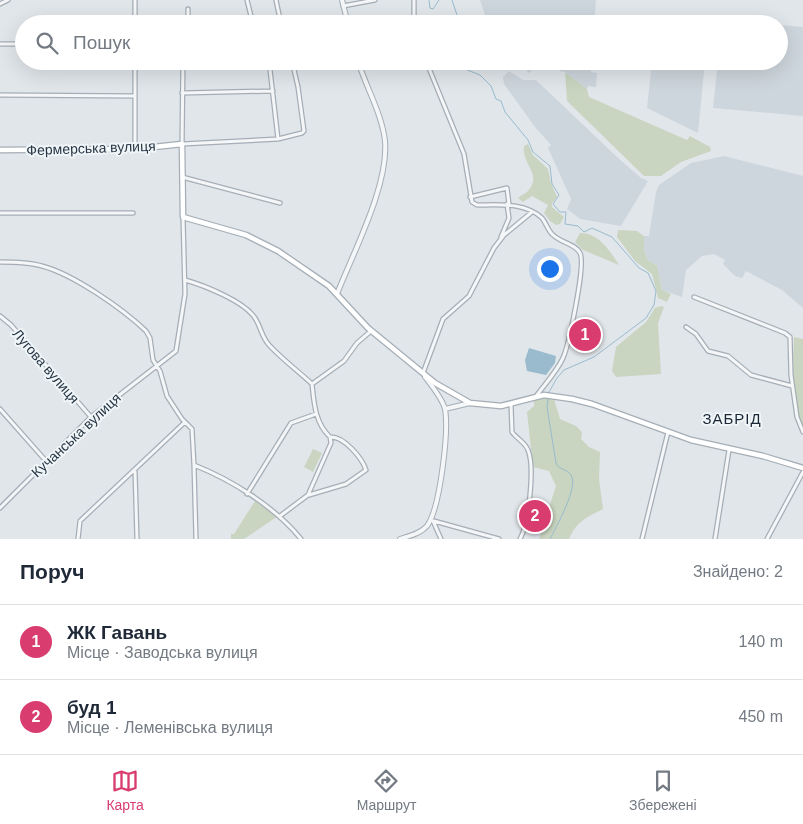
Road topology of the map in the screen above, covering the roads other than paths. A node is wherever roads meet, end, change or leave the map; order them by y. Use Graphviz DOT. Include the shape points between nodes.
graph roads {
  1 [pos="8,0"];
  2 [pos="135,0"];
  3 [pos="247,0"];
  4 [pos="276,0"];
  5 [pos="342,0"];
  6 [pos="375,0"];
  7 [pos="414,0"];
  8 [pos="0,4"];
  9 [pos="343,6"];
  10 [pos="188,9"];
  11 [pos="135,15"];
  12 [pos="188,15"];
  13 [pos="251,15"];
  14 [pos="279,15"];
  15 [pos="346,15"];
  16 [pos="414,15"];
  17 [pos="0,44"];
  18 [pos="15,44"];
  19 [pos="135,70"];
  20 [pos="183,70"];
  21 [pos="270,70"];
  22 [pos="294,70"];
  23 [pos="361,70"];
  24 [pos="430,70"];
  25 [pos="273,91"];
  26 [pos="182,93"];
  27 [pos="0,95"];
  28 [pos="135,96"];
  29 [pos="278,138"];
  30 [pos="182,144"];
  31 [pos="135,149"];
  32 [pos="0,150"];
  33 [pos="182,177"];
  34 [pos="470,197"];
  35 [pos="280,203"];
  36 [pos="508,204"];
  37 [pos="532,211"];
  38 [pos="0,213"];
  39 [pos="132,213"];
  40 [pos="183,217"];
  41 [pos="494,248"];
  42 [pos="0,262"];
  43 [pos="185,280"];
  44 [pos="337,294"];
  45 [pos="694,297"];
  46 [pos="0,316"];
  47 [pos="686,327"];
  48 [pos="371,331"];
  49 [pos="156,365"];
  50 [pos="423,373"];
  51 [pos="312,384"];
  52 [pos="792,386"];
  53 [pos="537,395"];
  54 [pos="470,404"];
  55 [pos="511,404"];
  56 [pos="0,409"];
  57 [pos="445,409"];
  58 [pos="316,414"];
  59 [pos="91,417"];
  60 [pos="185,422"];
  61 [pos="668,432"];
  62 [pos="803,432"];
  63 [pos="330,437"];
  64 [pos="730,450"];
  65 [pos="46,461"];
  66 [pos="194,465"];
  67 [pos="134,470"];
  68 [pos="803,470"];
  69 [pos="247,494"];
  70 [pos="308,495"];
  71 [pos="1,505"];
  72 [pos="280,516"];
  73 [pos="432,520"];
  74 [pos="78,539"];
  75 [pos="137,539"];
  76 [pos="196,539"];
  77 [pos="301,539"];
  78 [pos="400,539"];
  79 [pos="441,539"];
  80 [pos="499,539"];
  81 [pos="520,539"];
  82 [pos="642,539"];
  83 [pos="715,539"];
  84 [pos="767,539"];
  1 -- 8 [label="street"];
  2 -- 11 [label="street"];
  3 -- 13 [label="street"];
  4 -- 14 [label="street"];
  5 -- 9 [label="street"];
  6 -- 9 [label="street"];
  7 -- 16 [label="street"];
  9 -- 15 [label="street"];
  10 -- 12 [label="street"];
  17 -- 18 [label="street"];
  19 -- 28 [label="street"];
  20 -- 26 [label="street"];
  21 -- 25 [label="street"];
  22 -- 29 [label="street" via="302,133"];
  23 -- 44 [label="street" via="380,121 385,153 371,208"];
  24 -- 34 [label="street" via="464,154"];
  25 -- 26 [label="street"];
  25 -- 29 [label="street"];
  26 -- 30 [label="street"];
  27 -- 28 [label="street"];
  28 -- 31 [label="street"];
  29 -- 30 [label="street"];
  30 -- 31 [label="main road, Фермерська вулиця"];
  30 -- 33 [label="main road"];
  31 -- 32 [label="main road, Фермерська вулиця"];
  33 -- 35 [label="street"];
  33 -- 40 [label="main road"];
  34 -- 36 [label="street" via="477,205"];
  34 -- 36 [label="street" via="507,188"];
  36 -- 37 [label="street"];
  36 -- 41 [label="street" via="508,223"];
  37 -- 41 [label="street"];
  37 -- 53 [label="street" via="543,219 553,236 578,250 582,262 564,354"];
  38 -- 39 [label="street"];
  40 -- 43 [label="street, Кучанська вулиця"];
  40 -- 44 [label="main road" via="267,244"];
  41 -- 50 [label="street" via="469,296 443,319"];
  42 -- 49 [label="street" via="44,267 74,281 115,307 149,334"];
  43 -- 49 [label="street, Кучанська вулиця" via="177,349"];
  43 -- 51 [label="street" via="204,285 250,312 257,320 262,337"];
  44 -- 48 [label="main road"];
  45 -- 52 [label="street" via="790,337"];
  46 -- 59 [label="street, Лугова вулиця"];
  47 -- 52 [label="street" via="708,351 728,356 751,375"];
  48 -- 50 [label="main road"];
  48 -- 51 [label="street" via="344,361"];
  49 -- 59 [label="street, Кучанська вулиця"];
  49 -- 60 [label="street" via="167,396"];
  50 -- 54 [label="main road"];
  50 -- 57 [label="street"];
  51 -- 58 [label="street"];
  52 -- 62 [label="street"];
  53 -- 55 [label="main road"];
  53 -- 61 [label="main road" via="592,404"];
  54 -- 55 [label="main road"];
  54 -- 57 [label="street"];
  55 -- 81 [label="street" via="512,432 527,448 530,466 527,516"];
  56 -- 65 [label="street"];
  57 -- 73 [label="street" via="444,456"];
  58 -- 63 [label="street"];
  58 -- 69 [label="street" via="291,423"];
  59 -- 65 [label="street, Кучанська вулиця"];
  60 -- 66 [label="street" via="192,429"];
  60 -- 67 [label="street"];
  61 -- 64 [label="main road"];
  61 -- 82 [label="street"];
  63 -- 70 [label="street" via="331,443"];
  63 -- 70 [label="street" via="339,438 366,470 346,484"];
  64 -- 68 [label="main road" via="763,456"];
  64 -- 83 [label="street"];
  65 -- 71 [label="street, Кучанська вулиця"];
  66 -- 69 [label="street"];
  66 -- 76 [label="street"];
  67 -- 74 [label="street" via="80,521"];
  67 -- 75 [label="street"];
  68 -- 84 [label="street"];
  69 -- 72 [label="street"];
  70 -- 72 [label="street"];
  72 -- 77 [label="street"];
  73 -- 78 [label="street" via="421,531"];
  73 -- 79 [label="street"];
  73 -- 80 [label="street"];
}
